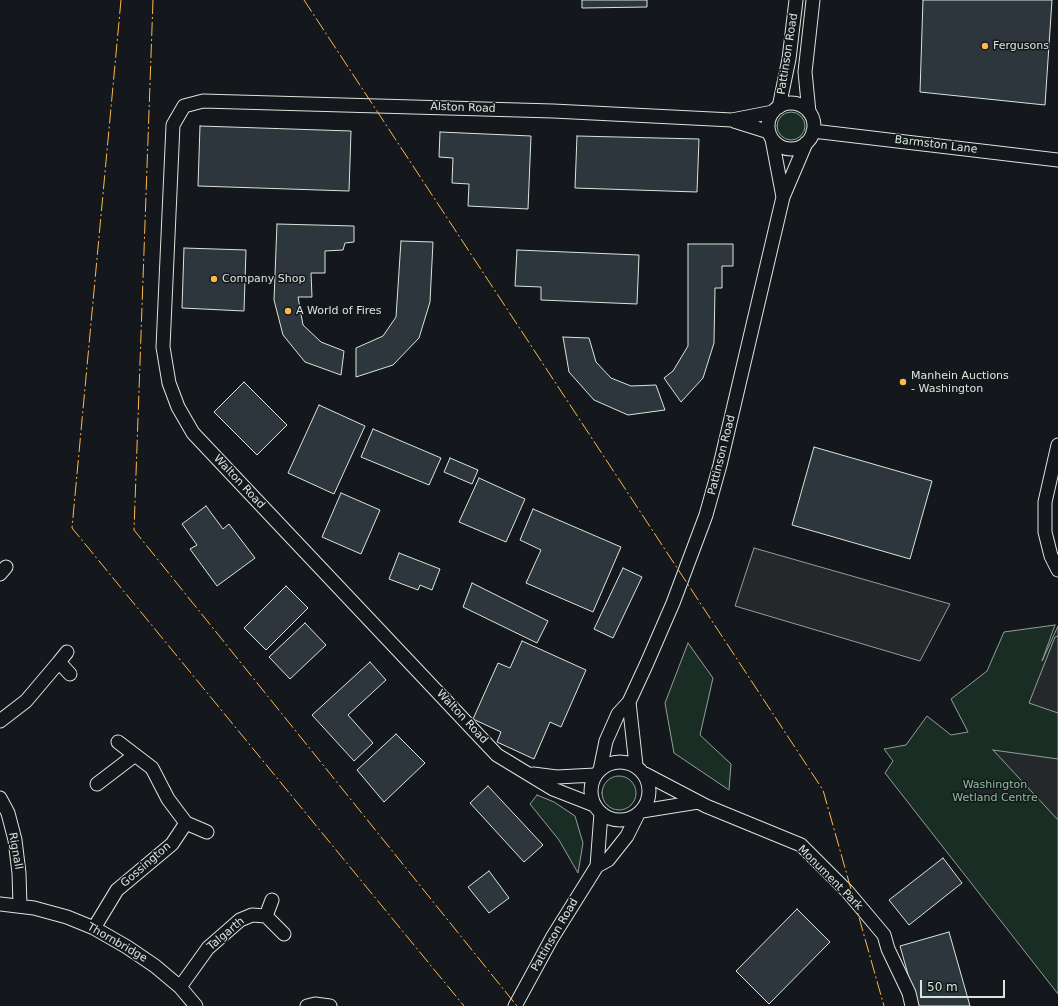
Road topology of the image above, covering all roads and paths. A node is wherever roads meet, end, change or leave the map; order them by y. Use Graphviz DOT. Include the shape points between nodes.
graph roads {
  1 [pos="796,0"];
  2 [pos="813,0"];
  3 [pos="194,104"];
  4 [pos="776,110"];
  5 [pos="809,112"];
  6 [pos="732,120"];
  7 [pos="813,130"];
  8 [pos="770,136"];
  9 [pos="806,143"];
  10 [pos="1058,160"];
  11 [pos="783,197"];
  12 [pos="1058,445"];
  13 [pos="1058,570"];
  14 [pos="67,652"];
  15 [pos="59,662"];
  16 [pos="70,674"];
  17 [pos="628,702"];
  18 [pos="2,716"];
  19 [pos="118,742"];
  20 [pos="135,755"];
  21 [pos="640,770"];
  22 [pos="597,772"];
  23 [pos="529,774"];
  24 [pos="97,784"];
  25 [pos="0,798"];
  26 [pos="698,802"];
  27 [pos="598,809"];
  28 [pos="640,813"];
  29 [pos="186,823"];
  30 [pos="207,832"];
  31 [pos="597,866"];
  32 [pos="272,900"];
  33 [pos="0,904"];
  34 [pos="20,906"];
  35 [pos="266,916"];
  36 [pos="94,928"];
  37 [pos="284,934"];
  38 [pos="180,987"];
  39 [pos="196,1006"];
  40 [pos="307,1006"];
  41 [pos="330,1006"];
  42 [pos="515,1006"];
  43 [pos="912,1006"];
  1 -- 4 [label="street, Pattinson Road" via="788,59"];
  2 -- 5 [label="street, Pattinson Road" via="805,72"];
  3 -- 6 [label="street, Alston Road" via="203,101 545,111"];
  3 -- 23 [label="street, Walton Road" via="184,106 173,125 164,347 169,383 178,407 193,433 497,755"];
  4 -- 5 [label="street" via="784,104 793,104"];
  4 -- 6 [label="street, Alston Road"];
  4 -- 8 [label="street" via="768,124"];
  5 -- 7 [label="street" via="813,119"];
  6 -- 8 [label="street, Alston Road"];
  7 -- 9 [label="street" via="811,138"];
  7 -- 10 [label="street, Barmston Lane"];
  8 -- 9 [label="street" via="788,149 798,148"];
  8 -- 11 [label="street, Pattinson Road"];
  9 -- 11 [label="street, Pattinson Road"];
  11 -- 17 [label="street, Pattinson Road" via="706,515 673,603"];
  12 -- 13 [label="street" via="1045,502 1045,532 1051,556"];
  14 -- 15 [label="street"];
  15 -- 16 [label="street"];
  15 -- 18 [label="street" via="26,701"];
  17 -- 21 [label="street"];
  17 -- 22 [label="street, Pattinson Road" via="618,714 606,741"];
  19 -- 20 [label="street"];
  20 -- 24 [label="street"];
  20 -- 29 [label="street" via="152,768 168,799"];
  21 -- 22 [label="street" via="627,762 617,761"];
  21 -- 26 [label="street, Monument Park"];
  21 -- 28 [label="street" via="649,783 650,793"];
  22 -- 23 [label="street, Walton Road" via="557,777"];
  22 -- 27 [label="street" via="591,790"];
  23 -- 27 [label="street, Walton Road" via="553,789"];
  25 -- 34 [label="street, Rignall" via="8,814 15,840"];
  26 -- 28 [label="street"];
  26 -- 43 [label="street, Monument Park" via="801,845 847,891 884,935"];
  27 -- 28 [label="street" via="609,818 619,820 629,819"];
  27 -- 31 [label="street, Pattinson Road"];
  28 -- 31 [label="street, Pattinson Road" via="627,836 608,860"];
  29 -- 30 [label="street"];
  29 -- 36 [label="street, Gossington" via="172,844 117,890"];
  31 -- 42 [label="street, Pattinson Road" via="552,938"];
  32 -- 35 [label="street"];
  33 -- 34 [label="street, Thornbridge"];
  34 -- 36 [label="street, Thornbridge" via="67,917"];
  35 -- 37 [label="street"];
  35 -- 38 [label="street, Talgarth" via="252,915 240,920 208,948"];
  36 -- 38 [label="street, Thornbridge" via="155,966"];
  38 -- 39 [label="street, Thornbridge"];
  40 -- 41 [label="street"];
}
